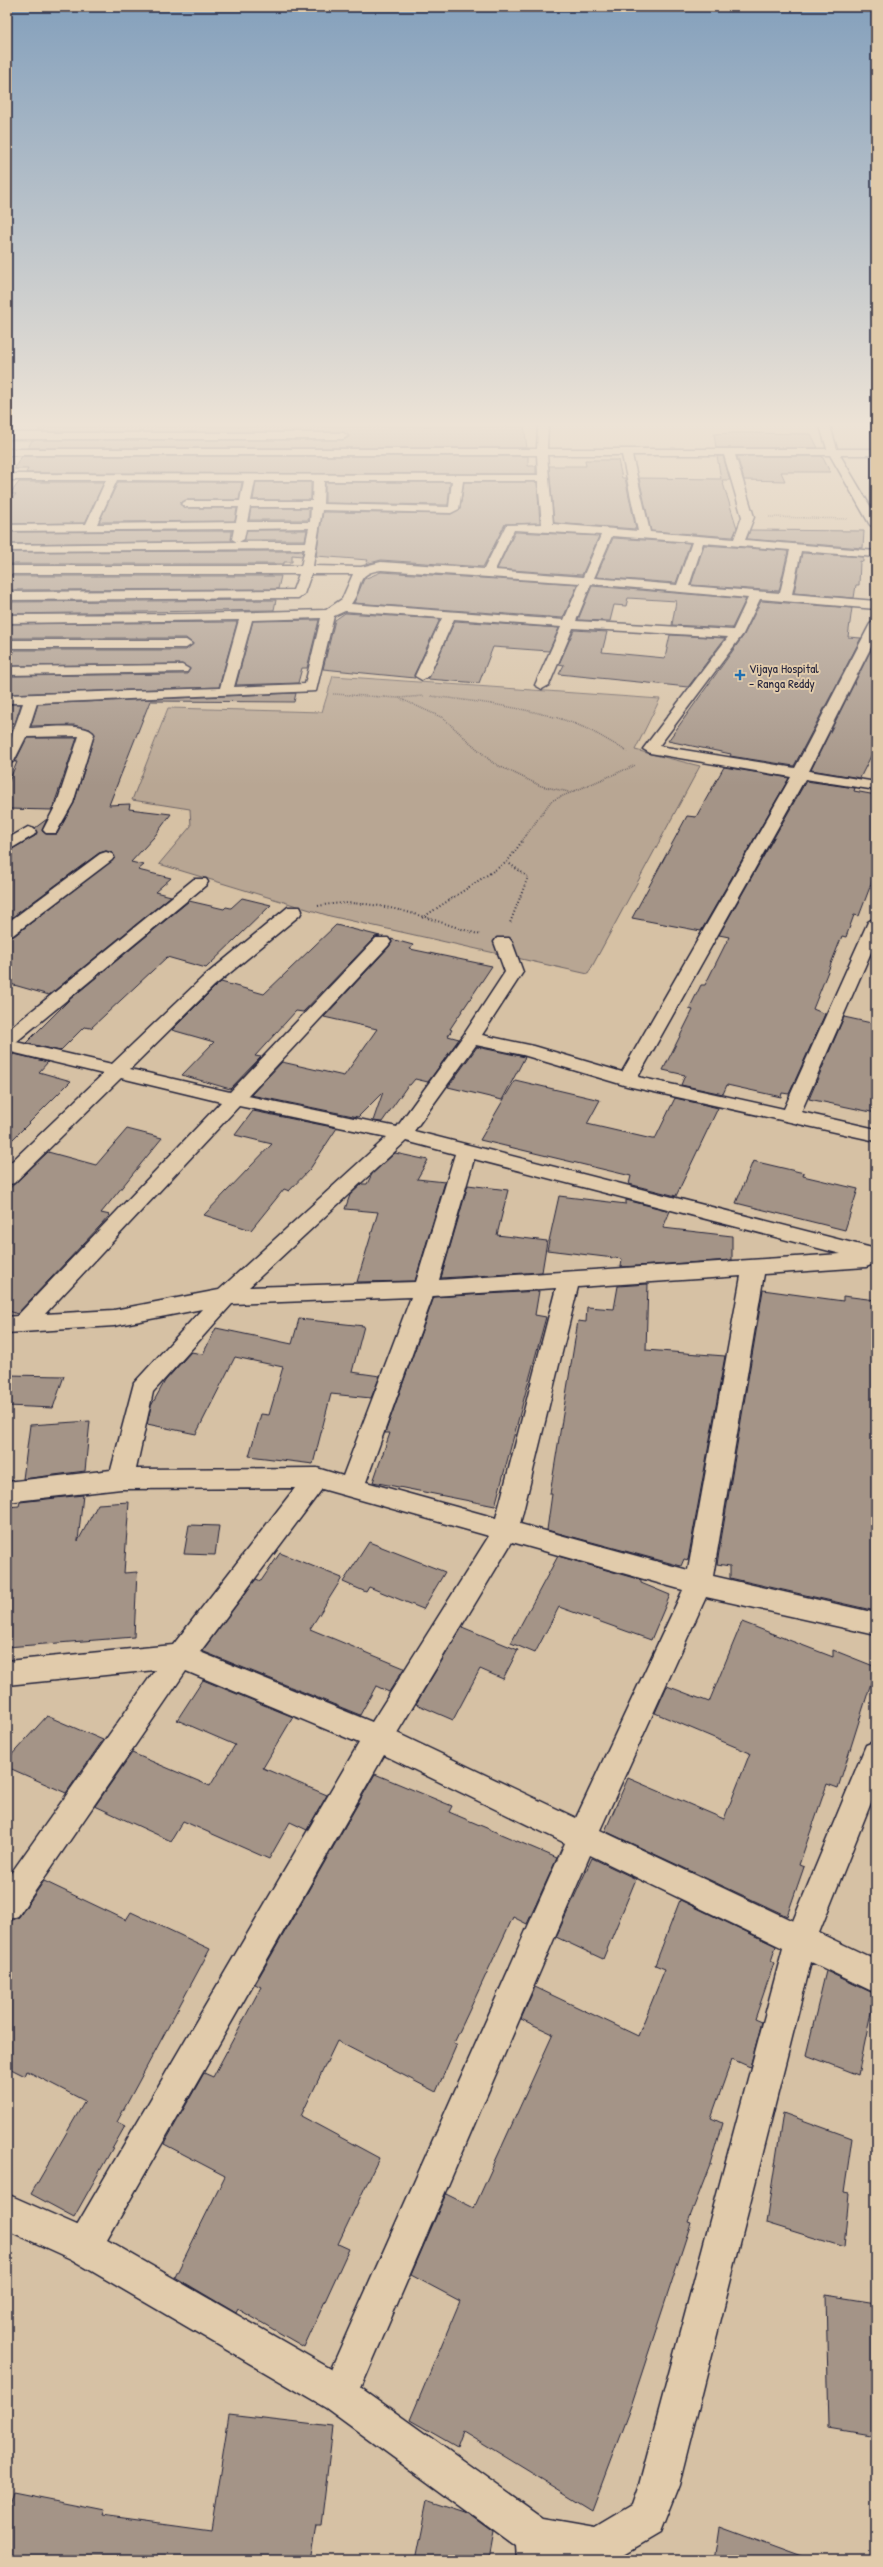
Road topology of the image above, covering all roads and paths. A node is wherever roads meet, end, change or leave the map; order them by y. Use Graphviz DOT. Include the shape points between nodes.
graph roads {
  1 [pos="310,545"];
  2 [pos="236,546"];
  3 [pos="251,546"];
  4 [pos="500,546"];
  5 [pos="602,546"];
  6 [pos="696,546"];
  7 [pos="764,546"];
  8 [pos="168,547"];
  9 [pos="7,548"];
  10 [pos="796,548"];
  11 [pos="876,554"];
  12 [pos="7,570"];
  13 [pos="161,570"];
  14 [pos="229,570"];
  15 [pos="307,570"];
  16 [pos="360,570"];
  17 [pos="488,572"];
  18 [pos="586,580"];
  19 [pos="682,588"];
  20 [pos="156,595"];
  21 [pos="223,595"];
  22 [pos="7,596"];
  23 [pos="755,596"];
  24 [pos="785,598"];
  25 [pos="876,605"];
  26 [pos="343,607"];
  27 [pos="328,614"];
  28 [pos="450,615"];
  29 [pos="247,616"];
  30 [pos="219,617"];
  31 [pos="195,618"];
  32 [pos="7,619"];
  33 [pos="567,624"];
  34 [pos="876,624"];
  35 [pos="737,634"];
  36 [pos="7,644"];
  37 [pos="186,644"];
  38 [pos="182,669"];
  39 [pos="7,671"];
  40 [pos="422,676"];
  41 [pos="542,685"];
  42 [pos="311,688"];
  43 [pos="226,691"];
  44 [pos="177,694"];
  45 [pos="398,698"];
  46 [pos="7,699"];
  47 [pos="31,699"];
  48 [pos="21,733"];
  49 [pos="647,756"];
  50 [pos="7,760"];
  51 [pos="798,773"];
  52 [pos="876,786"];
  53 [pos="569,792"];
  54 [pos="51,830"];
  55 [pos="28,832"];
  56 [pos="7,846"];
  57 [pos="106,857"];
  58 [pos="507,862"];
  59 [pos="200,882"];
  60 [pos="294,911"];
  61 [pos="422,918"];
  62 [pos="876,922"];
  63 [pos="7,930"];
  64 [pos="382,942"];
  65 [pos="503,942"];
  66 [pos="471,1038"];
  67 [pos="7,1040"];
  68 [pos="7,1045"];
  69 [pos="118,1070"];
  70 [pos="627,1080"];
  71 [pos="233,1099"];
  72 [pos="790,1116"];
  73 [pos="402,1134"];
  74 [pos="876,1135"];
  75 [pos="466,1151"];
  76 [pos="7,1178"];
  77 [pos="876,1256"];
  78 [pos="876,1260"];
  79 [pos="754,1266"];
  80 [pos="569,1280"];
  81 [pos="426,1289"];
  82 [pos="226,1296"];
  83 [pos="15,1325"];
  84 [pos="317,1478"];
  85 [pos="121,1479"];
  86 [pos="351,1488"];
  87 [pos="7,1492"];
  88 [pos="506,1530"];
  89 [pos="699,1584"];
  90 [pos="876,1624"];
  91 [pos="181,1656"];
  92 [pos="7,1673"];
  93 [pos="378,1738"];
  94 [pos="876,1754"];
  95 [pos="583,1835"];
  96 [pos="12,1892"];
  97 [pos="800,1942"];
  98 [pos="876,1977"];
  99 [pos="7,2212"];
  100 [pos="84,2246"];
  101 [pos="340,2395"];
  102 [pos="536,2548"];
  1 -- 15 [label="street"];
  2 -- 3 [label="street"];
  2 -- 8 [label="street"];
  2 -- 14 [label="street"];
  4 -- 17 [label="street"];
  5 -- 18 [label="street"];
  6 -- 19 [label="street"];
  7 -- 10 [label="street"];
  8 -- 9 [label="street"];
  8 -- 13 [label="street"];
  10 -- 11 [label="street"];
  10 -- 24 [label="street"];
  12 -- 13 [label="street"];
  13 -- 14 [label="street"];
  13 -- 20 [label="street"];
  14 -- 15 [label="street"];
  14 -- 21 [label="street"];
  15 -- 16 [label="street"];
  15 -- 21 [label="street" via="298,594"];
  16 -- 17 [label="street" via="368,566 381,566"];
  16 -- 26 [label="street"];
  17 -- 18 [label="street"];
  18 -- 19 [label="street"];
  18 -- 33 [label="street"];
  19 -- 23 [label="street"];
  20 -- 21 [label="street"];
  20 -- 22 [label="street"];
  21 -- 30 [label="street"];
  23 -- 24 [label="street"];
  23 -- 35 [label="street"];
  24 -- 25 [label="street"];
  26 -- 27 [label="street"];
  26 -- 28 [label="street"];
  27 -- 29 [label="street"];
  27 -- 42 [label="street"];
  28 -- 33 [label="street"];
  28 -- 40 [label="street"];
  29 -- 30 [label="street"];
  29 -- 43 [label="street"];
  30 -- 31 [label="street"];
  31 -- 32 [label="street"];
  31 -- 37 [label="street"];
  33 -- 35 [label="street"];
  33 -- 41 [label="street"];
  34 -- 51 [label="street"];
  35 -- 49 [label="street"];
  36 -- 37 [label="street"];
  37 -- 38 [label="street"];
  38 -- 39 [label="street"];
  38 -- 44 [label="street"];
  42 -- 43 [label="street"];
  42 -- 45 [label="path" via="335,694"];
  43 -- 44 [label="street"];
  44 -- 47 [label="street"];
  45 -- 49 [label="path" via="438,696 561,719"];
  45 -- 53 [label="path" via="443,718 493,763 541,786"];
  46 -- 47 [label="street"];
  47 -- 48 [label="street"];
  48 -- 50 [label="street"];
  48 -- 54 [label="street" via="78,731 87,734 65,803"];
  49 -- 51 [label="street"];
  49 -- 53 [label="path"];
  51 -- 52 [label="street"];
  51 -- 70 [label="street" via="782,808"];
  53 -- 58 [label="path" via="551,801"];
  55 -- 56 [label="street"];
  57 -- 63 [label="street"];
  58 -- 61 [label="path"];
  58 -- 65 [label="path" via="528,877"];
  59 -- 67 [label="street"];
  60 -- 61 [label="path" via="338,902 379,904 404,910"];
  60 -- 69 [label="street" via="208,982"];
  61 -- 65 [label="path"];
  62 -- 72 [label="street"];
  64 -- 71 [label="street"];
  65 -- 66 [label="street" via="514,972"];
  66 -- 70 [label="street" via="527,1050"];
  66 -- 73 [label="street"];
  68 -- 69 [label="street"];
  69 -- 71 [label="street"];
  69 -- 76 [label="street"];
  70 -- 72 [label="street"];
  71 -- 73 [label="street"];
  71 -- 83 [label="street"];
  72 -- 74 [label="street"];
  73 -- 75 [label="street"];
  73 -- 82 [label="street"];
  75 -- 77 [label="street"];
  75 -- 81 [label="street"];
  78 -- 79 [label="street"];
  79 -- 80 [label="street"];
  79 -- 89 [label="street"];
  80 -- 81 [label="street"];
  80 -- 88 [label="street"];
  81 -- 82 [label="street"];
  81 -- 86 [label="street"];
  82 -- 83 [label="street" via="114,1318"];
  82 -- 85 [label="street" via="142,1389"];
  84 -- 85 [label="street"];
  84 -- 86 [label="street"];
  84 -- 91 [label="street"];
  85 -- 87 [label="street"];
  86 -- 88 [label="street"];
  88 -- 89 [label="street"];
  88 -- 93 [label="street"];
  89 -- 90 [label="street"];
  89 -- 95 [label="street"];
  91 -- 92 [label="street"];
  91 -- 93 [label="street"];
  91 -- 96 [label="street"];
  93 -- 95 [label="street"];
  93 -- 100 [label="street"];
  94 -- 97 [label="street"];
  95 -- 97 [label="street"];
  95 -- 101 [label="street"];
  97 -- 98 [label="street"];
  97 -- 102 [label="street" via="659,2485 646,2519 598,2547"];
  99 -- 100 [label="street"];
  100 -- 101 [label="street"];
  101 -- 102 [label="street"];
}
